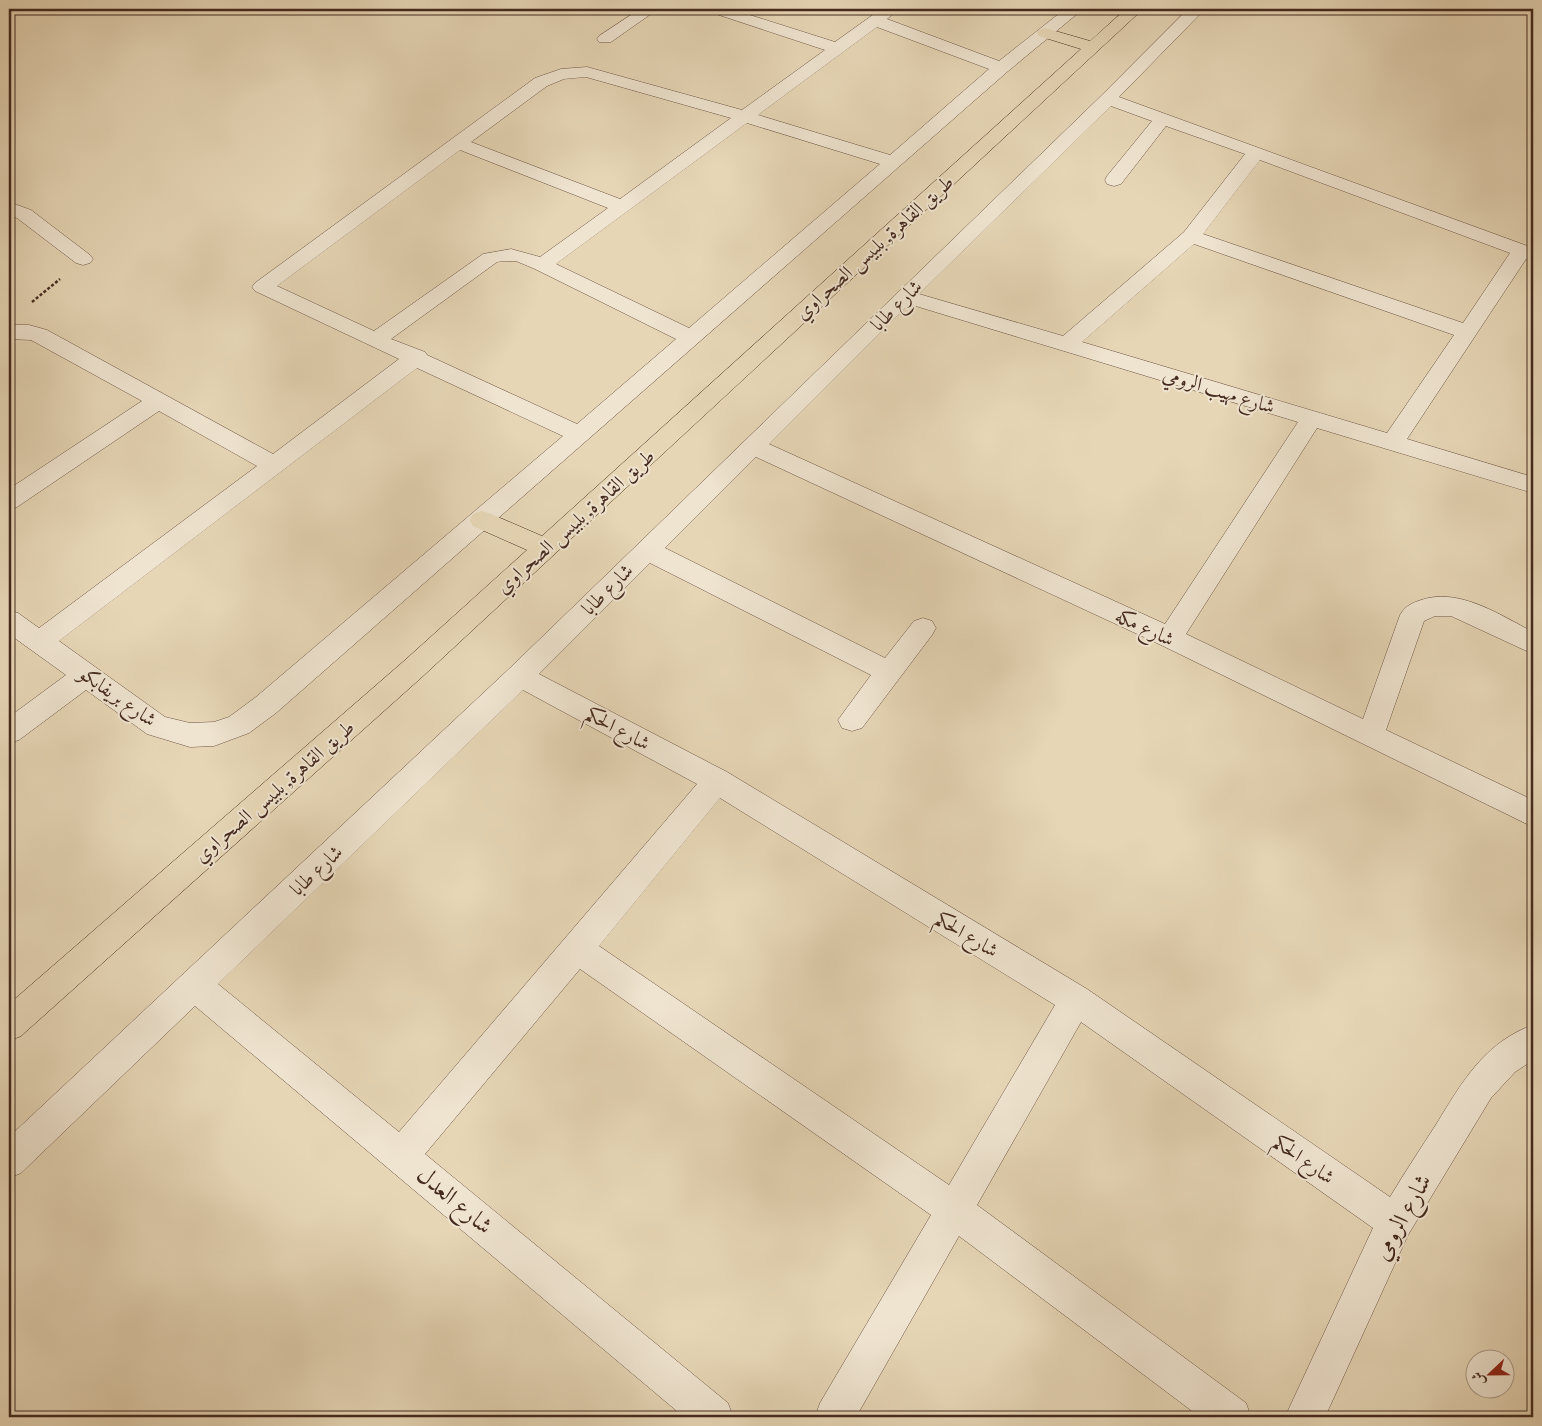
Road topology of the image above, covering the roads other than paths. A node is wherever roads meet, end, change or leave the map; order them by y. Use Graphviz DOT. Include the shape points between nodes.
graph roads {
  1 [pos="650,9"];
  2 [pos="716,9"];
  3 [pos="891,9"];
  4 [pos="1075,9"];
  5 [pos="1134,9"];
  6 [pos="1198,9"];
  7 [pos="875,20"];
  8 [pos="1045,32"];
  9 [pos="605,39"];
  10 [pos="1092,47"];
  11 [pos="836,48"];
  12 [pos="1001,68"];
  13 [pos="1108,99"];
  14 [pos="744,116"];
  15 [pos="1162,119"];
  16 [pos="457,143"];
  17 [pos="1256,152"];
  18 [pos="894,162"];
  19 [pos="1114,180"];
  20 [pos="621,206"];
  21 [pos="14,215"];
  22 [pos="1191,236"];
  23 [pos="1528,253"];
  24 [pos="83,259"];
  25 [pos="542,264"];
  26 [pos="905,296"];
  27 [pos="9,332"];
  28 [pos="1467,332"];
  29 [pos="691,338"];
  30 [pos="376,339"];
  31 [pos="1067,344"];
  32 [pos="417,357"];
  33 [pos="158,401"];
  34 [pos="1312,418"];
  35 [pos="580,435"];
  36 [pos="1393,442"];
  37 [pos="754,446"];
  38 [pos="274,464"];
  39 [pos="1533,485"];
  40 [pos="9,501"];
  41 [pos="482,520"];
  42 [pos="546,548"];
  43 [pos="646,550"];
  44 [pos="9,620"];
  45 [pos="922,628"];
  46 [pos="1170,638"];
  47 [pos="39,642"];
  48 [pos="1533,644"];
  49 [pos="889,672"];
  50 [pos="87,674"];
  51 [pos="520,676"];
  52 [pos="852,720"];
  53 [pos="9,732"];
  54 [pos="1371,734"];
  55 [pos="717,781"];
  56 [pos="1533,814"];
  57 [pos="577,949"];
  58 [pos="195,985"];
  59 [pos="1076,1000"];
  60 [pos="9,1025"];
  61 [pos="1533,1042"];
  62 [pos="402,1155"];
  63 [pos="9,1161"];
  64 [pos="954,1210"];
  65 [pos="1395,1222"];
  66 [pos="702,1413"];
  67 [pos="834,1417"];
  68 [pos="1232,1417"];
  69 [pos="1305,1417"];
  1 -- 9 [label="street"];
  2 -- 11 [label="street"];
  3 -- 7 [label="street"];
  4 -- 8 [label="street, شارع بريفابكو"];
  5 -- 10 [label="highway, طريق القاهرة, بلبيس الصحراوي"];
  6 -- 13 [label="street, شارع طابا"];
  7 -- 11 [label="street"];
  7 -- 12 [label="street"];
  8 -- 10 [label="highway"];
  8 -- 12 [label="street, شارع بريفابكو"];
  10 -- 42 [label="highway, طريق القاهرة, بلبيس الصحراوي"];
  11 -- 14 [label="street"];
  12 -- 18 [label="street, شارع بريفابكو"];
  13 -- 15 [label="street"];
  13 -- 26 [label="street, شارع طابا"];
  14 -- 16 [label="street" via="586,72 574,72 541,82"];
  14 -- 18 [label="street"];
  14 -- 20 [label="street"];
  15 -- 17 [label="street"];
  15 -- 19 [label="street"];
  16 -- 20 [label="street"];
  16 -- 30 [label="street" via="262,287"];
  17 -- 22 [label="street"];
  17 -- 23 [label="street"];
  18 -- 29 [label="street, شارع بريفابكو"];
  20 -- 25 [label="street"];
  21 -- 24 [label="street"];
  22 -- 28 [label="street"];
  22 -- 31 [label="street"];
  23 -- 28 [label="street"];
  25 -- 29 [label="street"];
  25 -- 30 [label="street" via="519,255 490,258"];
  26 -- 31 [label="street, شارع مهيب الرومي"];
  26 -- 37 [label="street, شارع طابا"];
  27 -- 33 [label="street" via="39,335"];
  28 -- 36 [label="street"];
  29 -- 35 [label="street, شارع بريفابكو"];
  30 -- 32 [label="street"];
  31 -- 34 [label="street, شارع مهيب الرومي"];
  32 -- 35 [label="street"];
  32 -- 38 [label="street"];
  33 -- 38 [label="street"];
  33 -- 40 [label="street"];
  34 -- 36 [label="street, شارع مهيب الرومي"];
  34 -- 46 [label="street"];
  35 -- 41 [label="street, شارع بريفابكو"];
  36 -- 39 [label="street, شارع مهيب الرومي"];
  37 -- 43 [label="street, شارع طابا"];
  37 -- 46 [label="street, شارع مكه"];
  38 -- 47 [label="street"];
  41 -- 42 [label="highway"];
  41 -- 50 [label="street, شارع بريفابكو" via="239,725 214,734 190,736 158,726"];
  42 -- 60 [label="highway, طريق القاهرة, بلبيس الصحراوي"];
  43 -- 49 [label="street"];
  43 -- 51 [label="street, شارع طابا"];
  44 -- 47 [label="street, شارع بريفابكو"];
  45 -- 49 [label="street"];
  46 -- 54 [label="street, شارع مكه"];
  47 -- 50 [label="street, شارع بريفابكو"];
  48 -- 54 [label="street" via="1460,609 1443,605 1426,607 1413,615"];
  49 -- 52 [label="street"];
  50 -- 53 [label="street"];
  51 -- 55 [label="street, شارع الحكم"];
  51 -- 58 [label="street, شارع طابا"];
  54 -- 56 [label="street, شارع مكه"];
  55 -- 57 [label="street"];
  55 -- 59 [label="street, شارع الحكم"];
  57 -- 62 [label="street"];
  57 -- 64 [label="street"];
  58 -- 62 [label="street, شارع العدل"];
  58 -- 63 [label="street, شارع طابا"];
  59 -- 64 [label="street"];
  59 -- 65 [label="street, شارع الحكم"];
  61 -- 65 [label="street, شارع الرومي" via="1503,1060 1479,1086"];
  62 -- 66 [label="street, شارع العدل"];
  64 -- 67 [label="street"];
  64 -- 68 [label="street"];
  65 -- 69 [label="street, شارع الرومي"];
}
